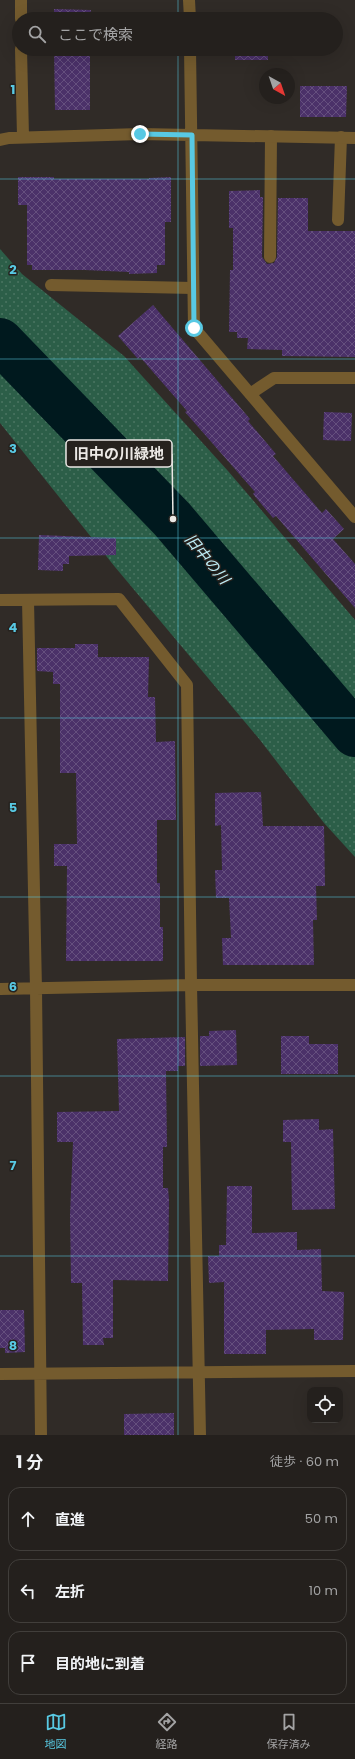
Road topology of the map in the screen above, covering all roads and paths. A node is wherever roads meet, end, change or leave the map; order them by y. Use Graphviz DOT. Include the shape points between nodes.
graph roads {
  1 [pos="21,0"];
  2 [pos="189,0"];
  3 [pos="21,12"];
  4 [pos="190,12"];
  5 [pos="21,56"];
  6 [pos="190,56"];
  7 [pos="192,135"];
  8 [pos="272,136"];
  9 [pos="22,137"];
  10 [pos="341,137"];
  11 [pos="355,138"];
  12 [pos="0,140"];
  13 [pos="338,220"];
  14 [pos="270,257"];
  15 [pos="52,284"];
  16 [pos="193,288"];
  17 [pos="355,378"];
  18 [pos="250,394"];
  19 [pos="355,517"];
  20 [pos="0,600"];
  21 [pos="28,600"];
  22 [pos="191,985"];
  23 [pos="355,985"];
  24 [pos="0,988"];
  25 [pos="36,989"];
  26 [pos="355,1371"];
  27 [pos="199,1372"];
  28 [pos="40,1373"];
  29 [pos="0,1374"];
  30 [pos="41,1435"];
  31 [pos="200,1435"];
  1 -- 3 [label="street"];
  2 -- 4 [label="street"];
  5 -- 9 [label="street"];
  6 -- 7 [label="street"];
  7 -- 8 [label="street"];
  7 -- 9 [label="street"];
  7 -- 16 [label="street"];
  8 -- 10 [label="street"];
  8 -- 14 [label="street"];
  9 -- 12 [label="street"];
  10 -- 11 [label="street"];
  10 -- 13 [label="street"];
  15 -- 16 [label="street"];
  16 -- 18 [label="street" via="194,328"];
  17 -- 18 [label="street" via="274,378"];
  18 -- 19 [label="street"];
  20 -- 21 [label="street"];
  21 -- 22 [label="street" via="119,599 187,685"];
  21 -- 25 [label="street"];
  22 -- 23 [label="street"];
  22 -- 25 [label="street"];
  22 -- 27 [label="street"];
  24 -- 25 [label="street"];
  25 -- 28 [label="street"];
  26 -- 27 [label="street"];
  27 -- 28 [label="street"];
  27 -- 31 [label="street"];
  28 -- 29 [label="street"];
  28 -- 30 [label="street"];
}
